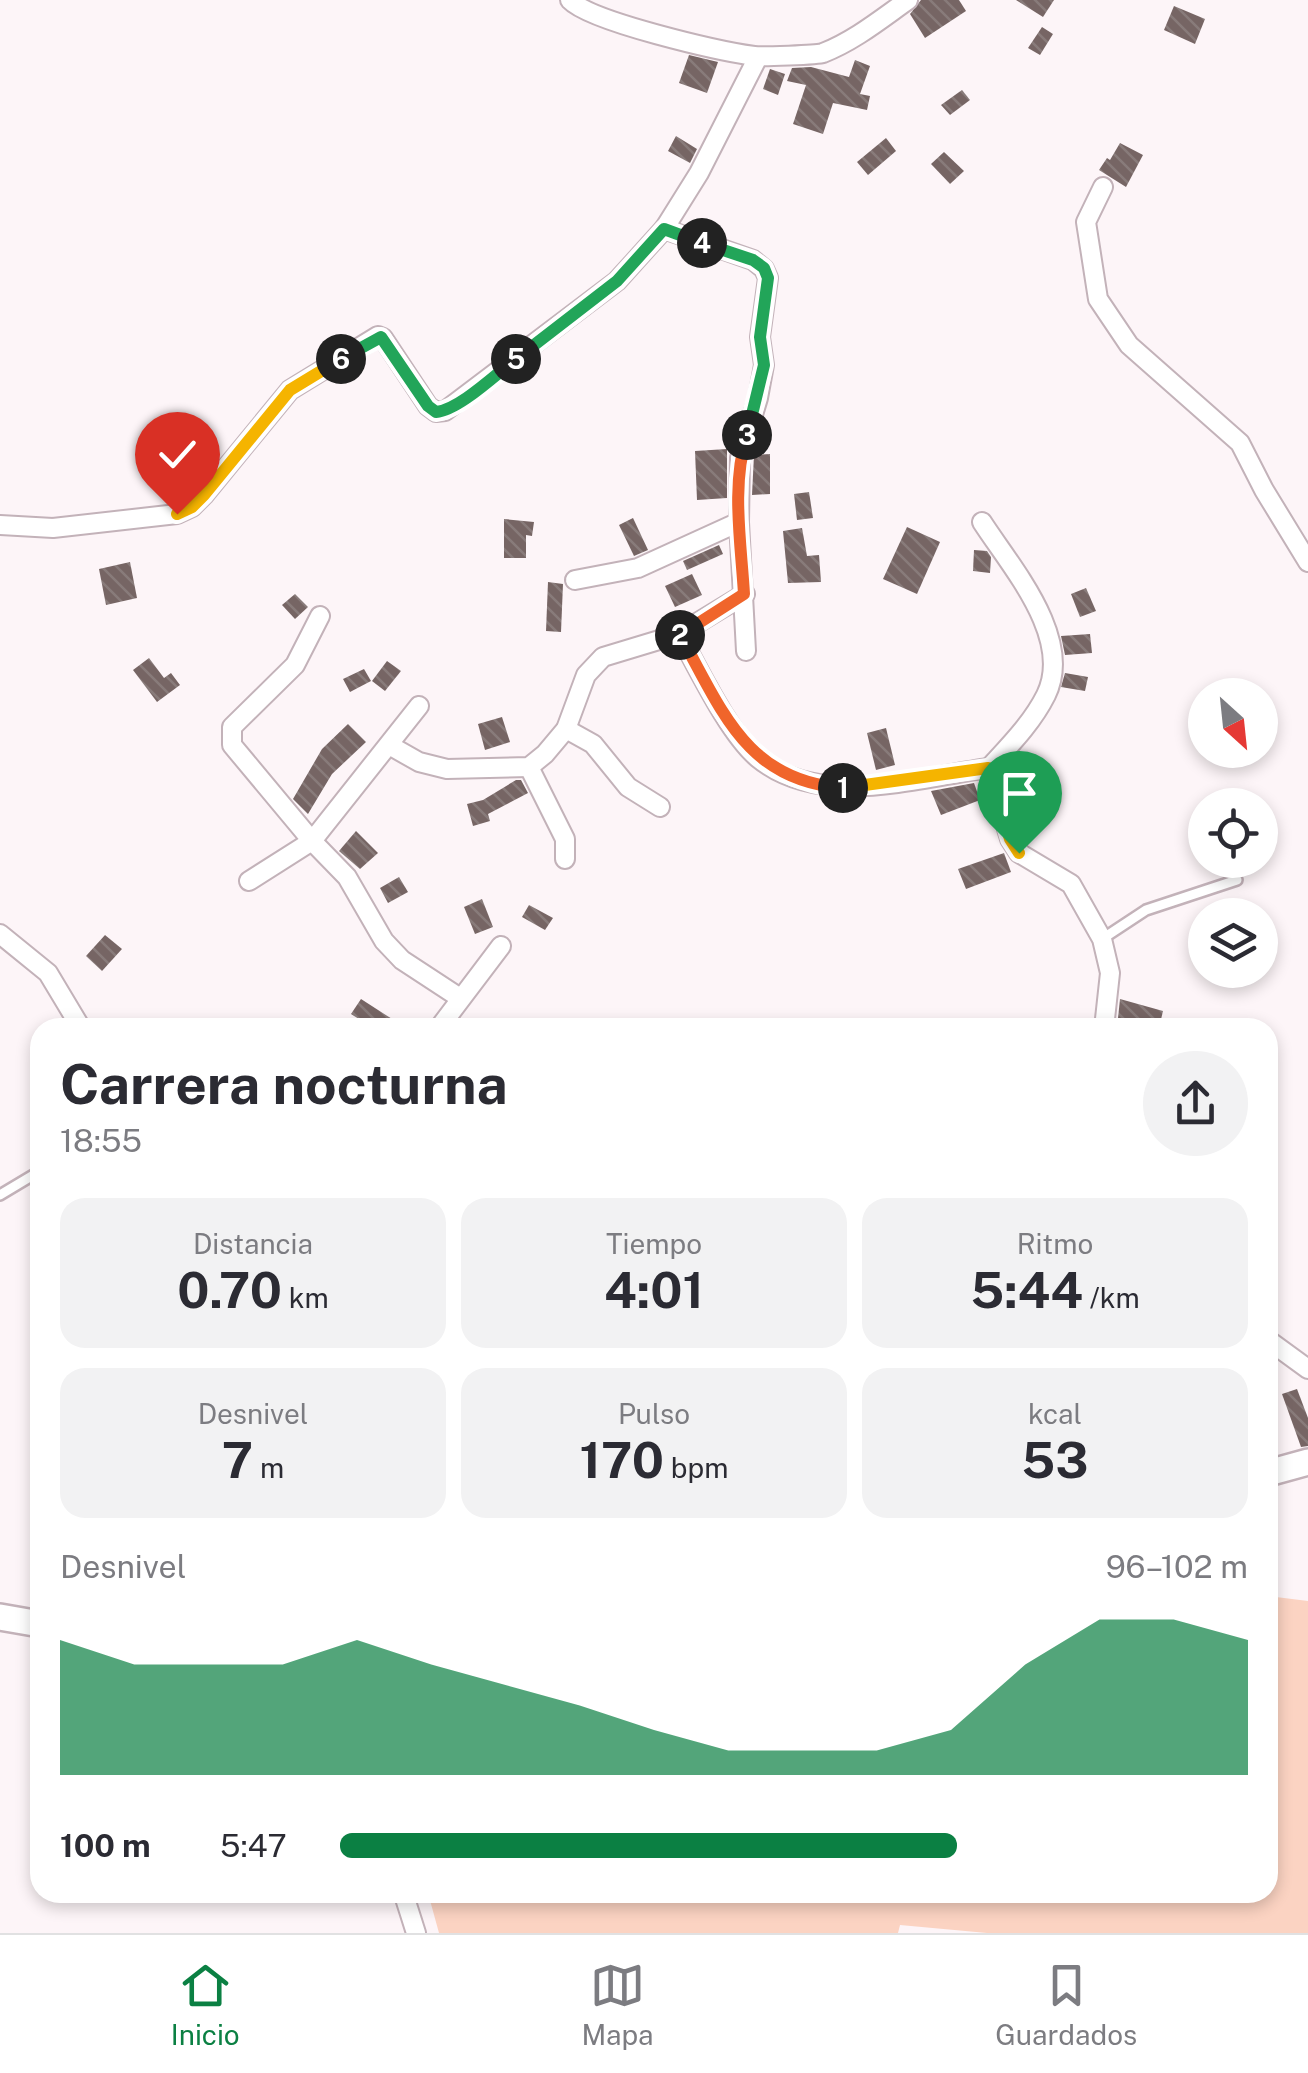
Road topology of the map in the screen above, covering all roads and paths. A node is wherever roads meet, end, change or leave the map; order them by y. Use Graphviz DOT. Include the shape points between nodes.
graph roads {
  1 [pos="570,0"];
  2 [pos="908,0"];
  3 [pos="758,57"];
  4 [pos="1103,187"];
  5 [pos="664,229"];
  6 [pos="739,522"];
  7 [pos="982,522"];
  8 [pos="0,525"];
  9 [pos="1308,560"];
  10 [pos="575,580"];
  11 [pos="744,594"];
  12 [pos="320,616"];
  13 [pos="679,634"];
  14 [pos="746,651"];
  15 [pos="419,706"];
  16 [pos="566,729"];
  17 [pos="389,744"];
  18 [pos="529,767"];
  19 [pos="988,768"];
  20 [pos="660,807"];
  21 [pos="312,841"];
  22 [pos="565,859"];
  23 [pos="1237,880"];
  24 [pos="249,881"];
  25 [pos="0,934"];
  26 [pos="1102,938"];
  27 [pos="501,946"];
  28 [pos="460,998"];
  29 [pos="75,1018"];
  30 [pos="446,1018"];
  31 [pos="1105,1018"];
  32 [pos="30,1178"];
  33 [pos="0,1195"];
  34 [pos="1278,1347"];
  35 [pos="1308,1369"];
  36 [pos="1308,1462"];
  37 [pos="1278,1470"];
  38 [pos="0,1617"];
  39 [pos="30,1622"];
  40 [pos="407,1903"];
  41 [pos="416,1933"];
  1 -- 3 [label="street" via="609,22"];
  2 -- 3 [label="street" via="819,54"];
  3 -- 5 [label="street"];
  4 -- 9 [label="street" via="1086,222 1098,299 1130,345 1240,443"];
  5 -- 6 [label="street" via="753,260 768,278 760,337 764,365 740,458"];
  5 -- 8 [label="street" via="617,281 444,411 428,406 378,336 290,390 192,507 53,528"];
  6 -- 10 [label="street" via="638,568"];
  6 -- 11 [label="street"];
  7 -- 19 [label="street" via="1048,624 1054,666 1028,725"];
  11 -- 13 [label="street"];
  11 -- 14 [label="street"];
  12 -- 21 [label="street" via="294,666 232,728 230,738"];
  13 -- 16 [label="street" via="593,664"];
  13 -- 19 [label="street" via="742,742 803,784 841,788"];
  15 -- 17 [label="street"];
  16 -- 18 [label="street"];
  16 -- 20 [label="street" via="594,744 628,788"];
  17 -- 18 [label="street" via="448,769"];
  17 -- 21 [label="street"];
  18 -- 22 [label="street" via="565,839"];
  19 -- 26 [label="street" via="1019,853 1071,884"];
  21 -- 24 [label="street"];
  21 -- 28 [label="street" via="347,877 384,941"];
  23 -- 26 [label="lane" via="1146,910"];
  25 -- 29 [label="street" via="48,973"];
  26 -- 31 [label="street" via="1110,972"];
  27 -- 28 [label="street"];
  28 -- 30 [label="street"];
  32 -- 33 [label="lane"];
  34 -- 35 [label="street"];
  36 -- 37 [label="street"];
  38 -- 39 [label="street"];
  40 -- 41 [label="street"];
}
